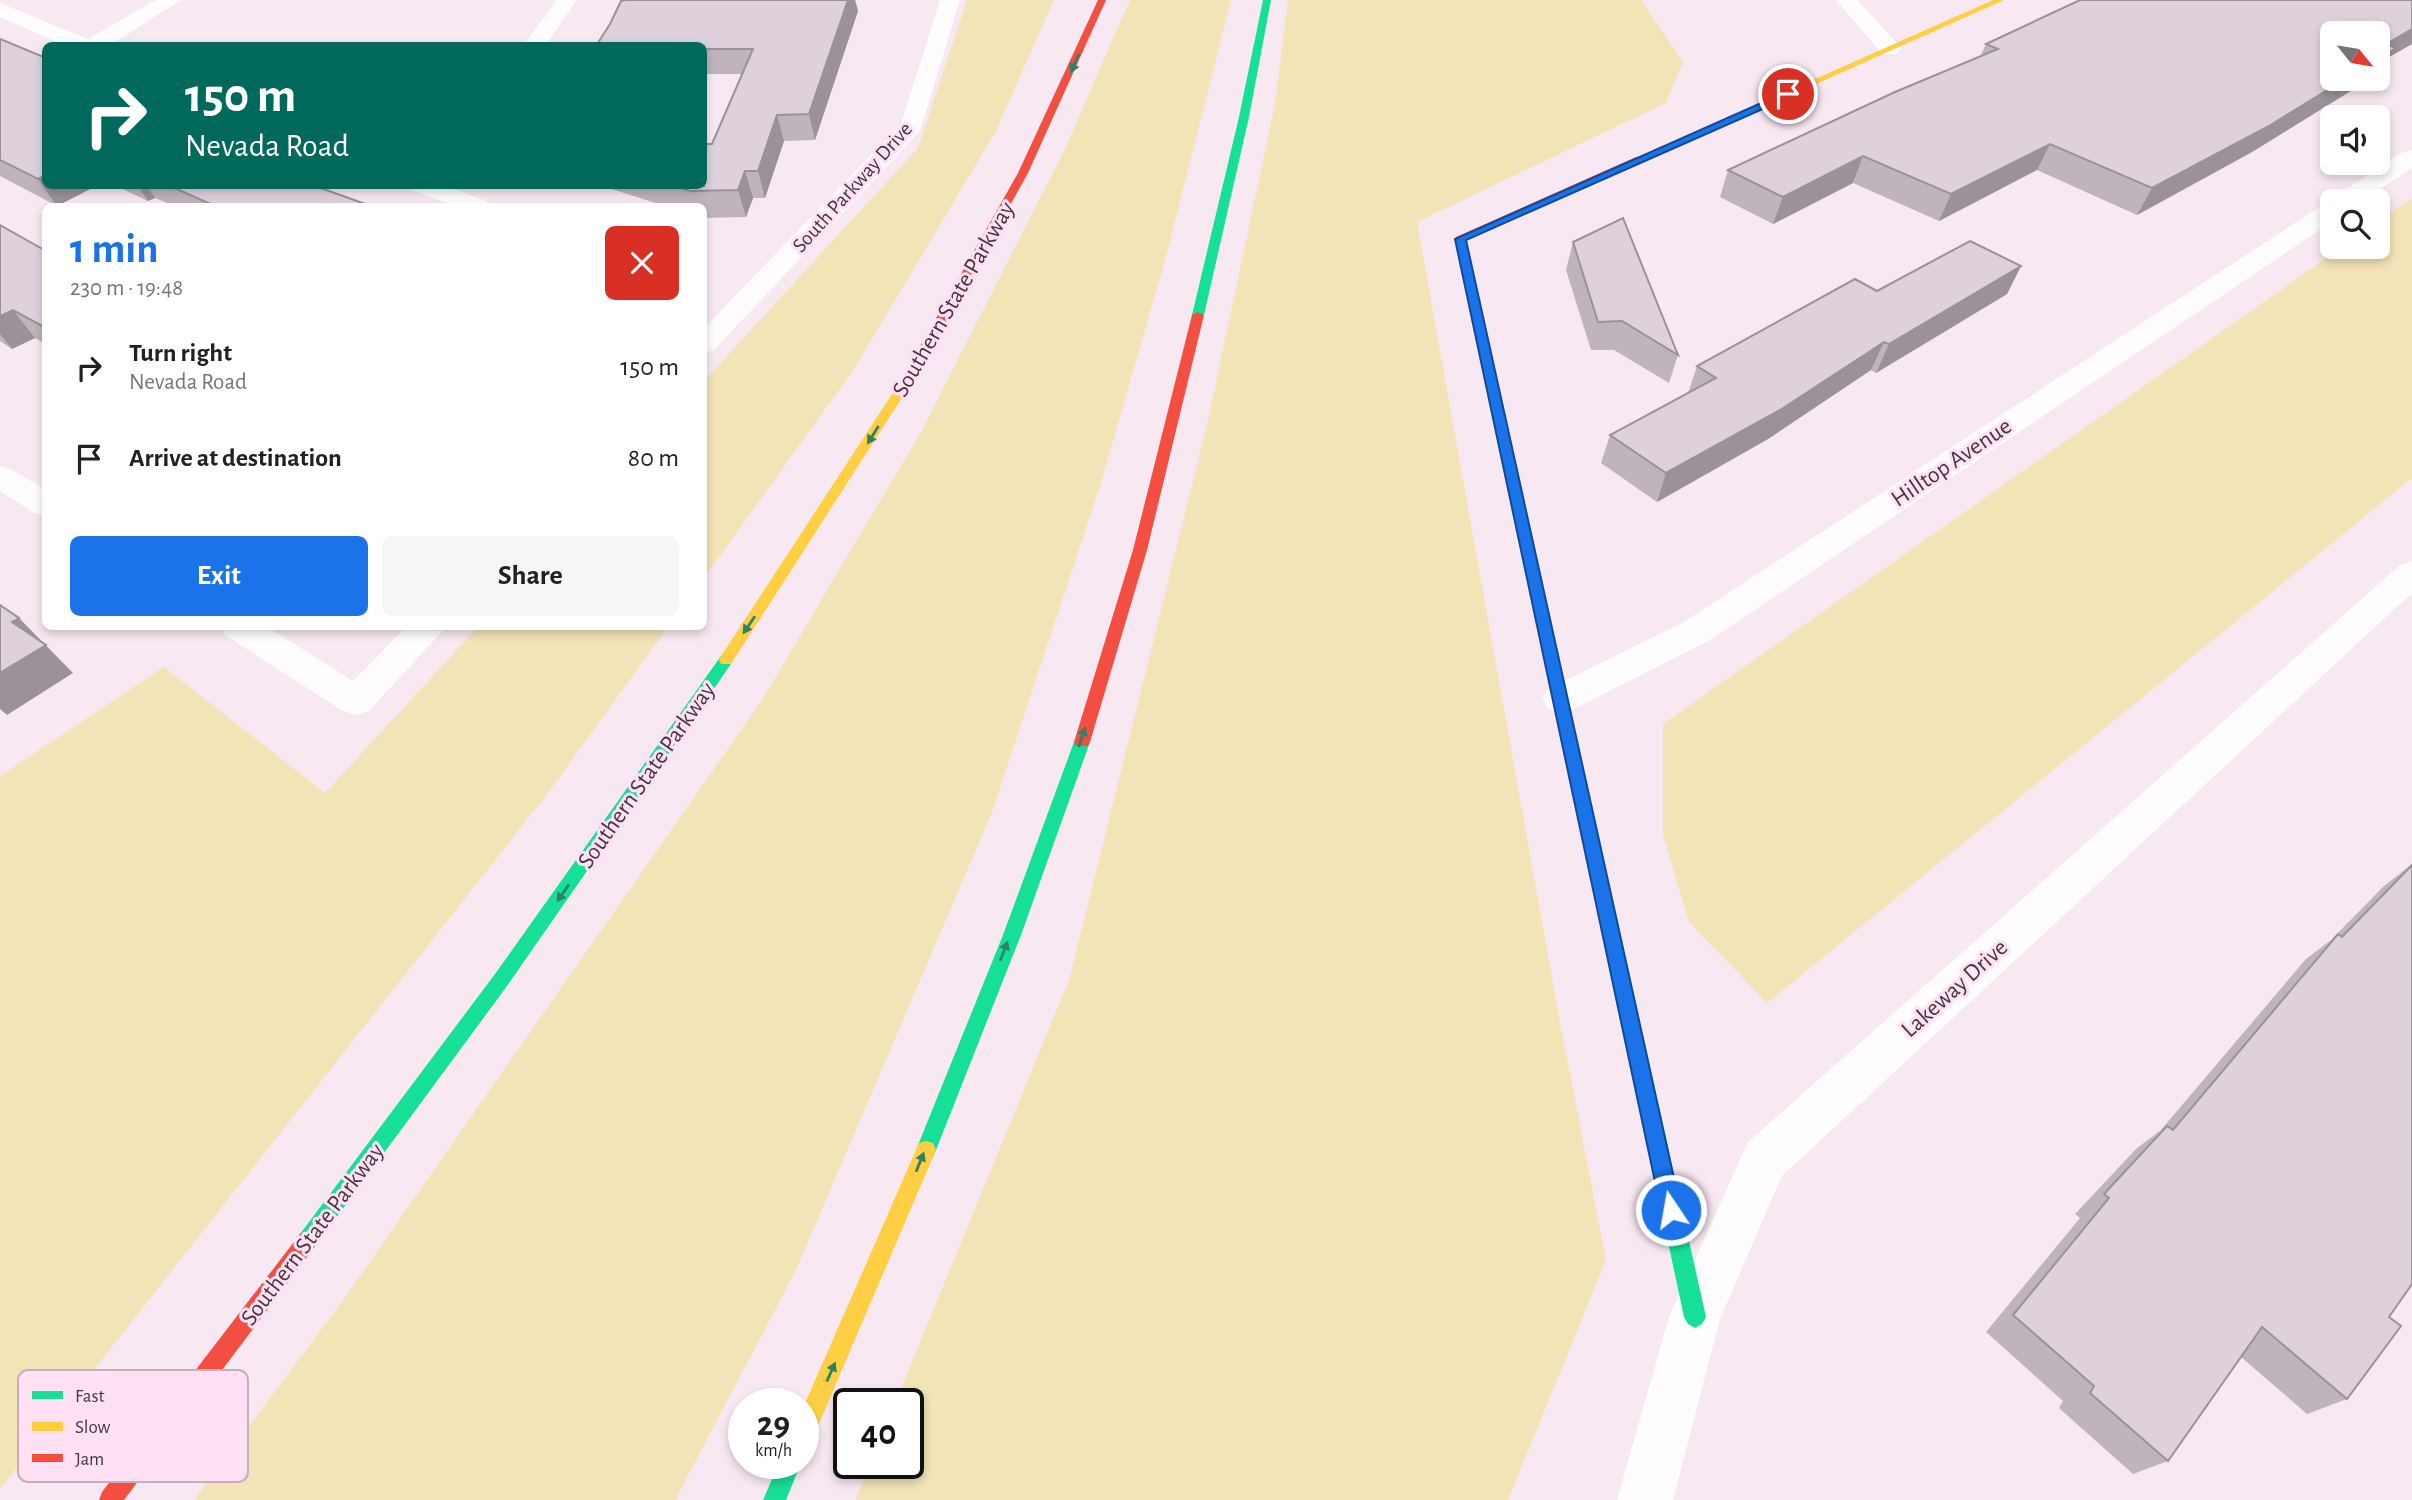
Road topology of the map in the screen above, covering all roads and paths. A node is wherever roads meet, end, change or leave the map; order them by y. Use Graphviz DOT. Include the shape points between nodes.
graph roads {
  1 [pos="171,0"];
  2 [pos="567,0"];
  3 [pos="950,0"];
  4 [pos="1102,0"];
  5 [pos="1267,0"];
  6 [pos="1846,0"];
  7 [pos="2000,0"];
  8 [pos="0,9"];
  9 [pos="76,42"];
  10 [pos="100,42"];
  11 [pos="537,42"];
  12 [pos="1889,49"];
  13 [pos="2412,157"];
  14 [pos="433,189"];
  15 [pos="2363,189"];
  16 [pos="469,203"];
  17 [pos="2320,218"];
  18 [pos="707,339"];
  19 [pos="0,477"];
  20 [pos="42,503"];
  21 [pos="2412,573"];
  22 [pos="244,630"];
  23 [pos="425,630"];
  24 [pos="1561,699"];
  25 [pos="1695,1317"];
  26 [pos="208,1370"];
  27 [pos="819,1398"];
  28 [pos="783,1479"];
  29 [pos="124,1482"];
  30 [pos="110,1500"];
  31 [pos="774,1500"];
  32 [pos="1645,1500"];
  1 -- 10 [label="street"];
  2 -- 11 [label="street"];
  3 -- 18 [label="street, South Parkway Drive" via="912,126 726,306"];
  4 -- 26 [label="main road, Southern State Parkway, one-way" via="1048,123 974,264 886,414 786,570 487,1000"];
  27 -- 5 [label="main road, one-way" via="878,1264 1022,905 1118,628 1207,280"];
  6 -- 12 [label="street"];
  7 -- 12 [label="main road"];
  8 -- 9 [label="street"];
  12 -- 24 [label="main road" via="1460,239"];
  13 -- 15 [label="street"];
  14 -- 16 [label="street"];
  17 -- 24 [label="street, Hilltop Avenue" via="1698,631"];
  19 -- 20 [label="street"];
  21 -- 25 [label="street, Lakeway Drive" via="1765,1159"];
  22 -- 23 [label="street" via="356,701"];
  24 -- 25 [label="main road"];
  25 -- 32 [label="street, Lakeway Drive"];
  28 -- 31 [label="main road"];
  29 -- 30 [label="main road, Southern State Parkway, one-way"];
}
